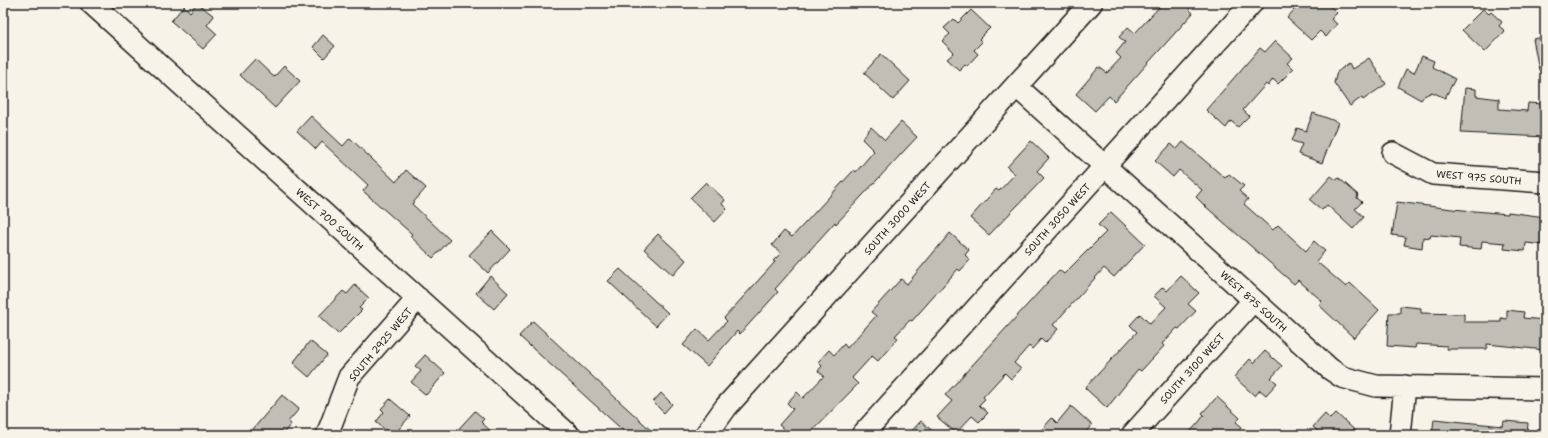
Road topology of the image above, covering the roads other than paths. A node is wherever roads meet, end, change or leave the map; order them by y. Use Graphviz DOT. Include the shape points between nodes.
graph roads {
  1 [pos="91,3"];
  2 [pos="1091,3"];
  3 [pos="1252,3"];
  4 [pos="1016,86"];
  5 [pos="1393,153"];
  6 [pos="1105,167"];
  7 [pos="1545,182"];
  8 [pos="418,298"];
  9 [pos="1253,301"];
  10 [pos="1405,386"];
  11 [pos="1545,389"];
  12 [pos="327,435"];
  13 [pos="569,435"];
  14 [pos="706,435"];
  15 [pos="862,435"];
  16 [pos="1132,435"];
  17 [pos="1400,435"];
  1 -- 8 [label="street, WEST 700 SOUTH"];
  2 -- 4 [label="main road, SOUTH 3000 WEST"];
  3 -- 6 [label="street, SOUTH 3050 WEST"];
  4 -- 6 [label="street, WEST 875 SOUTH"];
  4 -- 14 [label="main road, SOUTH 3000 WEST" via="726,407"];
  5 -- 7 [label="street, WEST 975 SOUTH" via="1433,174"];
  6 -- 9 [label="street, WEST 875 SOUTH"];
  6 -- 15 [label="street, SOUTH 3050 WEST"];
  8 -- 12 [label="street, SOUTH 2925 WEST" via="349,377"];
  8 -- 13 [label="street, WEST 700 SOUTH"];
  9 -- 10 [label="street, WEST 875 SOUTH" via="1342,377 1376,386"];
  9 -- 16 [label="street, SOUTH 3100 WEST"];
  10 -- 11 [label="street, WEST 875 SOUTH"];
  10 -- 17 [label="street"];
}
